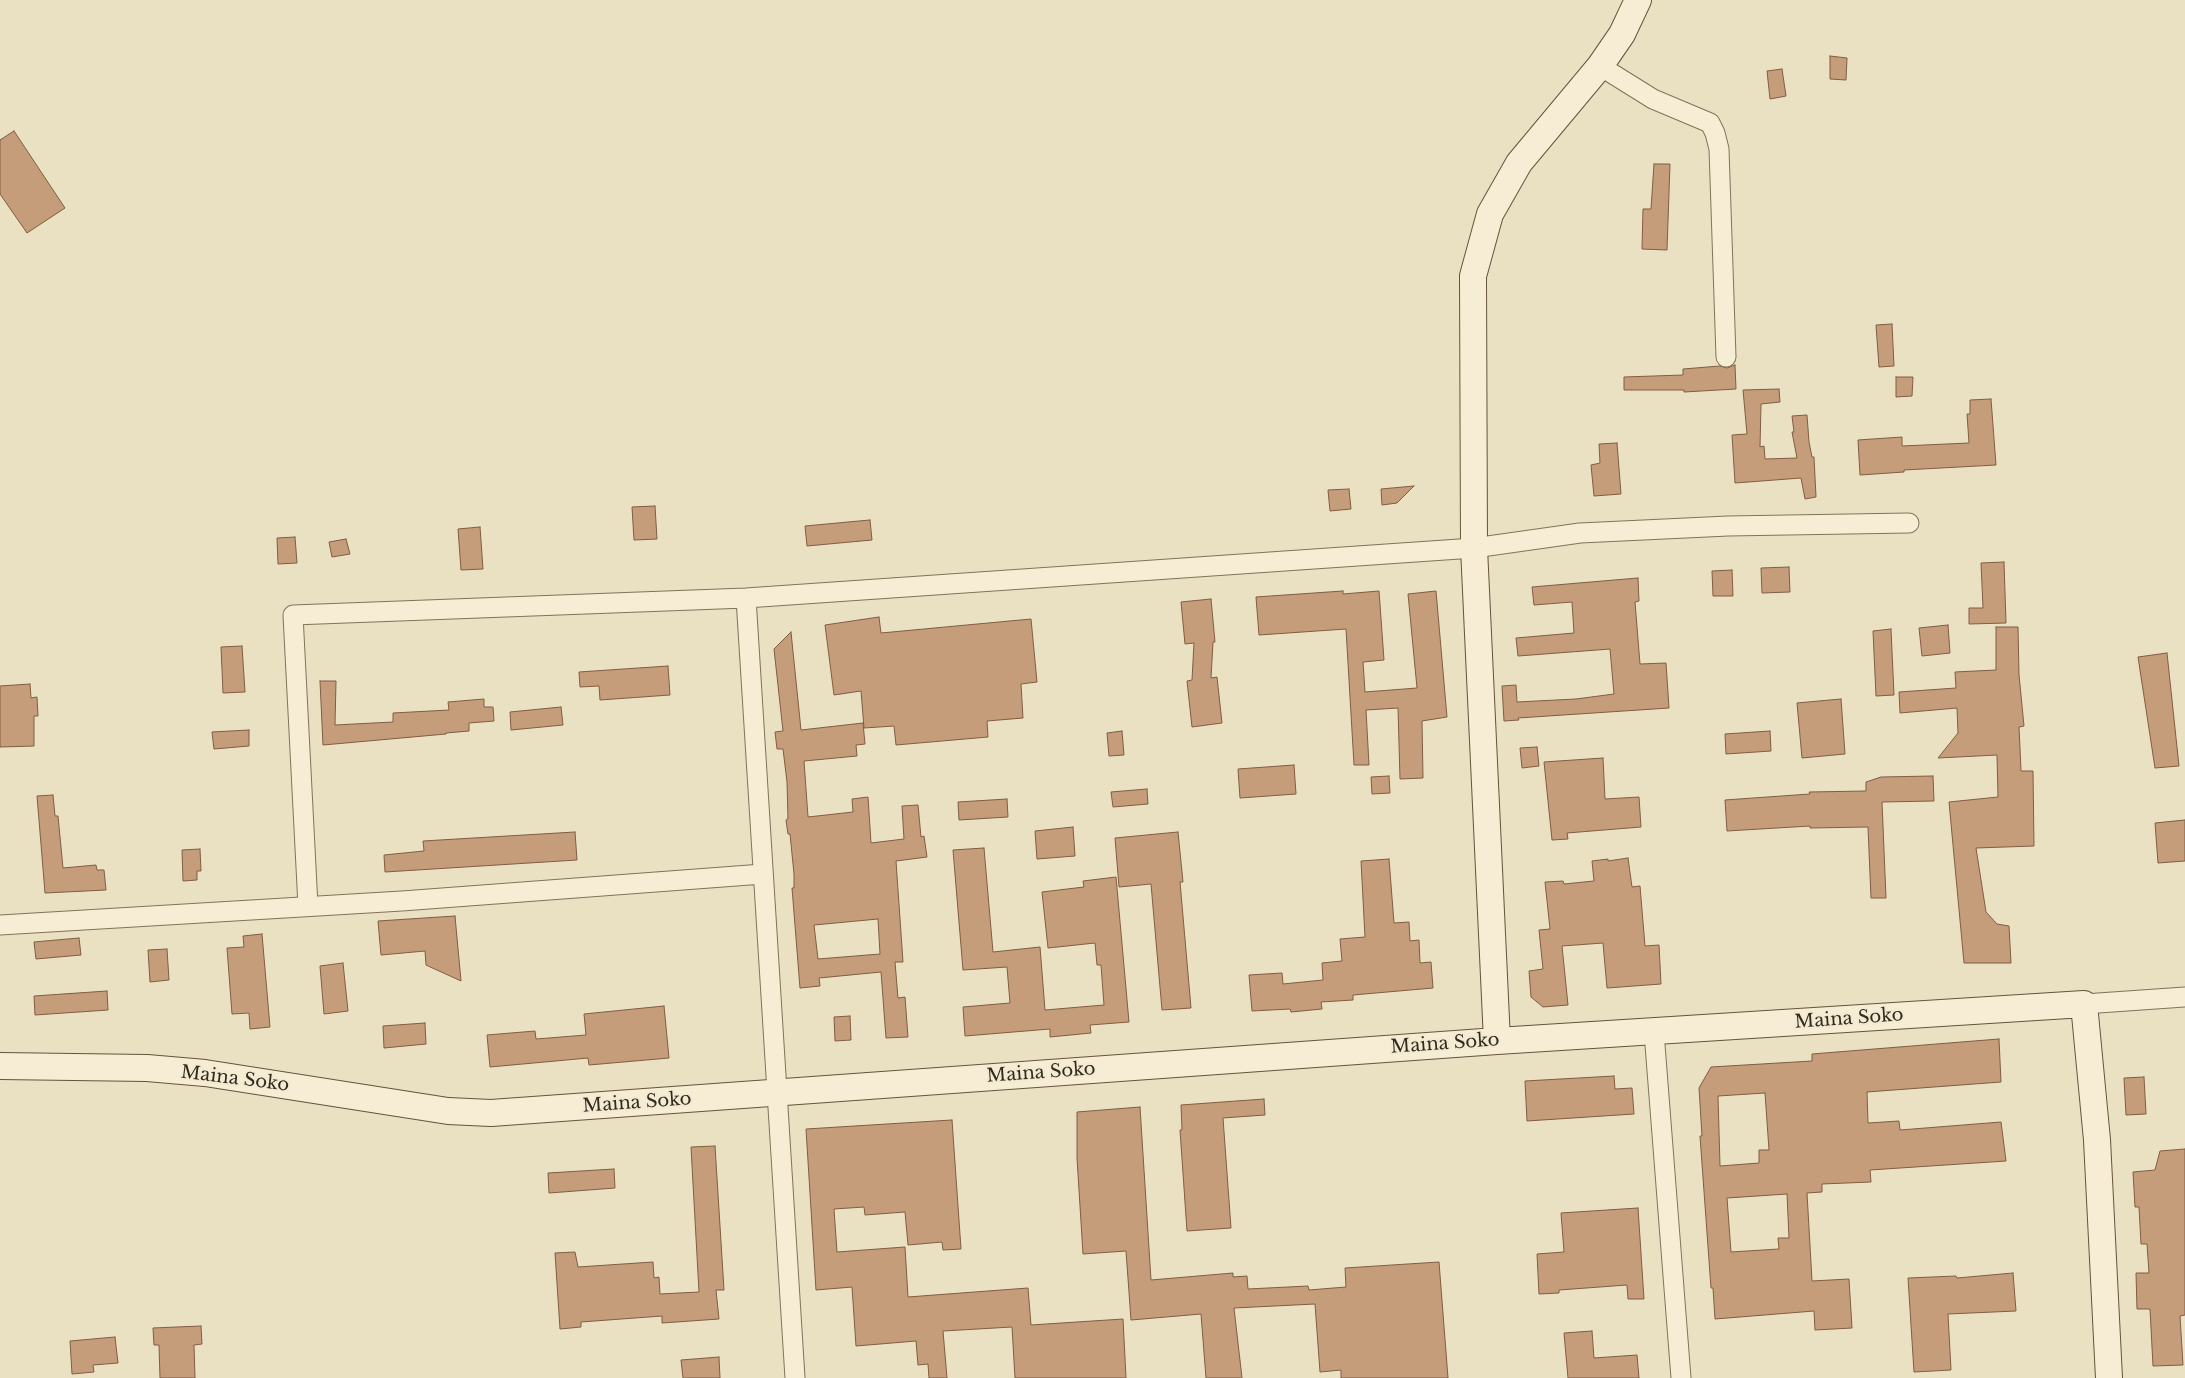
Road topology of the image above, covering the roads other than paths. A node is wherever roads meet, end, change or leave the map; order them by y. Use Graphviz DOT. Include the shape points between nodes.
graph roads {
  1 [pos="1638,0"];
  2 [pos="1600,66"];
  3 [pos="1726,357"];
  4 [pos="1909,523"];
  5 [pos="1474,548"];
  6 [pos="746,598"];
  7 [pos="763,874"];
  8 [pos="308,906"];
  9 [pos="0,925"];
  10 [pos="2185,997"];
  11 [pos="2084,1004"];
  12 [pos="1654,1032"];
  13 [pos="1497,1041"];
  14 [pos="0,1066"];
  15 [pos="777,1092"];
  16 [pos="795,1378"];
  17 [pos="1681,1378"];
  18 [pos="2109,1378"];
  1 -- 2 [label="street" via="1622,34"];
  2 -- 3 [label="street" via="1653,99 1710,123 1715,133"];
  2 -- 5 [label="street" via="1519,162 1490,214 1473,276"];
  4 -- 5 [label="street" via="1728,526 1580,533"];
  5 -- 6 [label="street"];
  5 -- 13 [label="street"];
  6 -- 7 [label="street"];
  6 -- 8 [label="street" via="293,615"];
  7 -- 8 [label="street"];
  7 -- 15 [label="street"];
  8 -- 9 [label="street"];
  10 -- 11 [label="street"];
  11 -- 12 [label="street, Maina Soko"];
  11 -- 18 [label="street" via="2097,1140"];
  12 -- 13 [label="street, Maina Soko"];
  12 -- 17 [label="street"];
  13 -- 15 [label="street, Maina Soko"];
  14 -- 15 [label="street, Maina Soko" via="147,1068 205,1073 448,1111 491,1113"];
  15 -- 16 [label="street"];
}
